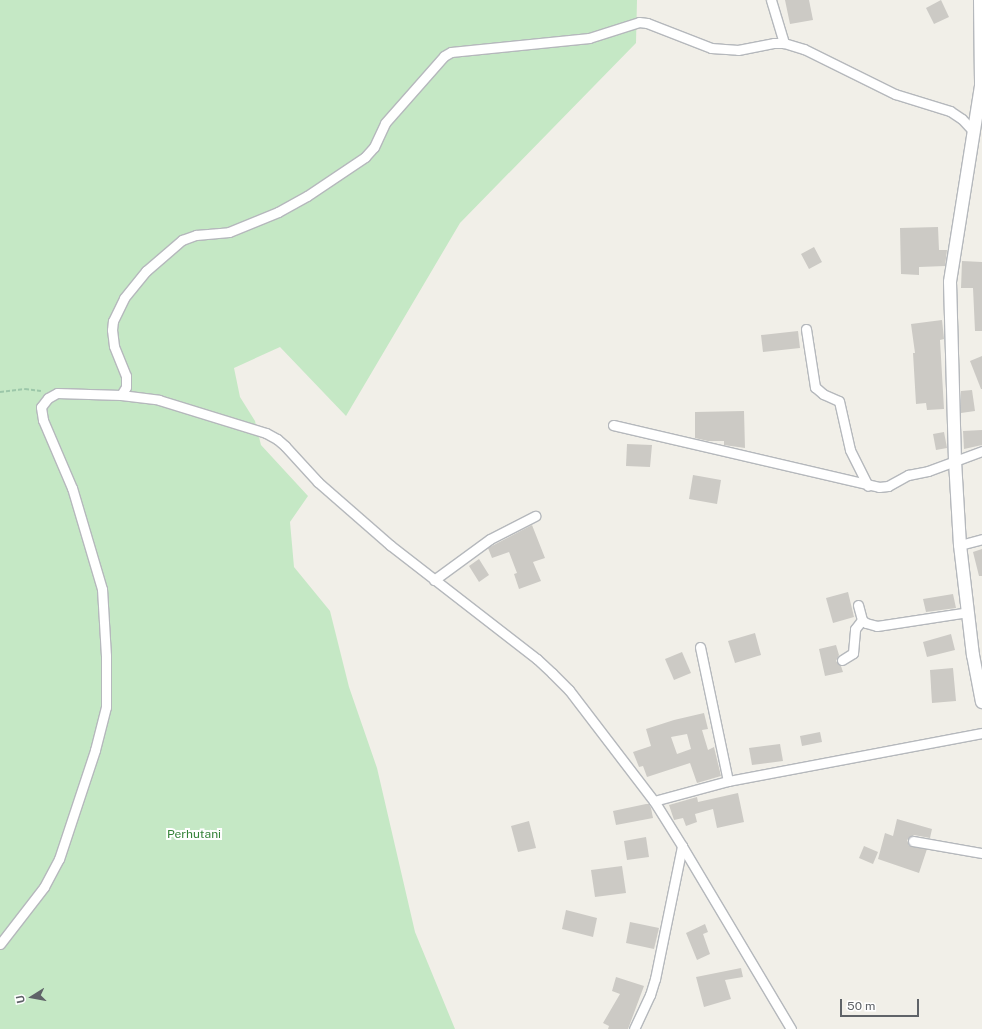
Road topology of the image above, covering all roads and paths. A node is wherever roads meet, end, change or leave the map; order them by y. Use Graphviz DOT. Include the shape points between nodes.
graph roads {
  1 [pos="771,0"];
  2 [pos="980,0"];
  3 [pos="784,43"];
  4 [pos="980,113"];
  5 [pos="974,132"];
  6 [pos="806,330"];
  7 [pos="0,392"];
  8 [pos="121,395"];
  9 [pos="52,396"];
  10 [pos="613,425"];
  11 [pos="982,451"];
  12 [pos="955,462"];
  13 [pos="868,486"];
  14 [pos="535,516"];
  15 [pos="982,540"];
  16 [pos="960,545"];
  17 [pos="434,580"];
  18 [pos="858,605"];
  19 [pos="968,612"];
  20 [pos="862,620"];
  21 [pos="700,647"];
  22 [pos="842,660"];
  23 [pos="982,702"];
  24 [pos="982,733"];
  25 [pos="728,781"];
  26 [pos="654,802"];
  27 [pos="913,841"];
  28 [pos="682,846"];
  29 [pos="982,853"];
  30 [pos="0,944"];
  31 [pos="634,1029"];
  32 [pos="791,1029"];
  1 -- 3 [label="street"];
  2 -- 4 [label="street"];
  3 -- 5 [label="street" via="804,49 896,94 950,111"];
  3 -- 8 [label="street" via="738,50 711,48 639,22 589,38 462,50 444,56 385,123 374,147 365,157 278,212 229,232 196,235 182,240 146,271 124,298 113,321 114,346 126,376 126,387"];
  4 -- 5 [label="street"];
  5 -- 12 [label="street" via="950,282"];
  6 -- 13 [label="street" via="815,387 840,403 850,450"];
  7 -- 9 [label="path" via="32,389"];
  8 -- 9 [label="street" via="63,393"];
  8 -- 17 [label="street" via="159,400 266,433 285,446 318,482"];
  9 -- 30 [label="street" via="43,404 41,415 72,488 102,588 106,706 95,750 59,859 44,887"];
  10 -- 13 [label="street"];
  11 -- 12 [label="street"];
  12 -- 13 [label="street" via="908,475 885,487"];
  12 -- 16 [label="street"];
  14 -- 17 [label="street" via="490,539"];
  15 -- 16 [label="street"];
  16 -- 19 [label="street"];
  17 -- 26 [label="street" via="537,659 569,690"];
  18 -- 20 [label="street"];
  19 -- 20 [label="street" via="877,626 866,624"];
  19 -- 23 [label="street"];
  20 -- 22 [label="street" via="854,629 853,653"];
  21 -- 25 [label="street"];
  24 -- 25 [label="street"];
  25 -- 26 [label="street"];
  26 -- 28 [label="street"];
  27 -- 29 [label="street"];
  28 -- 31 [label="street" via="655,979"];
  28 -- 32 [label="street"];
}
